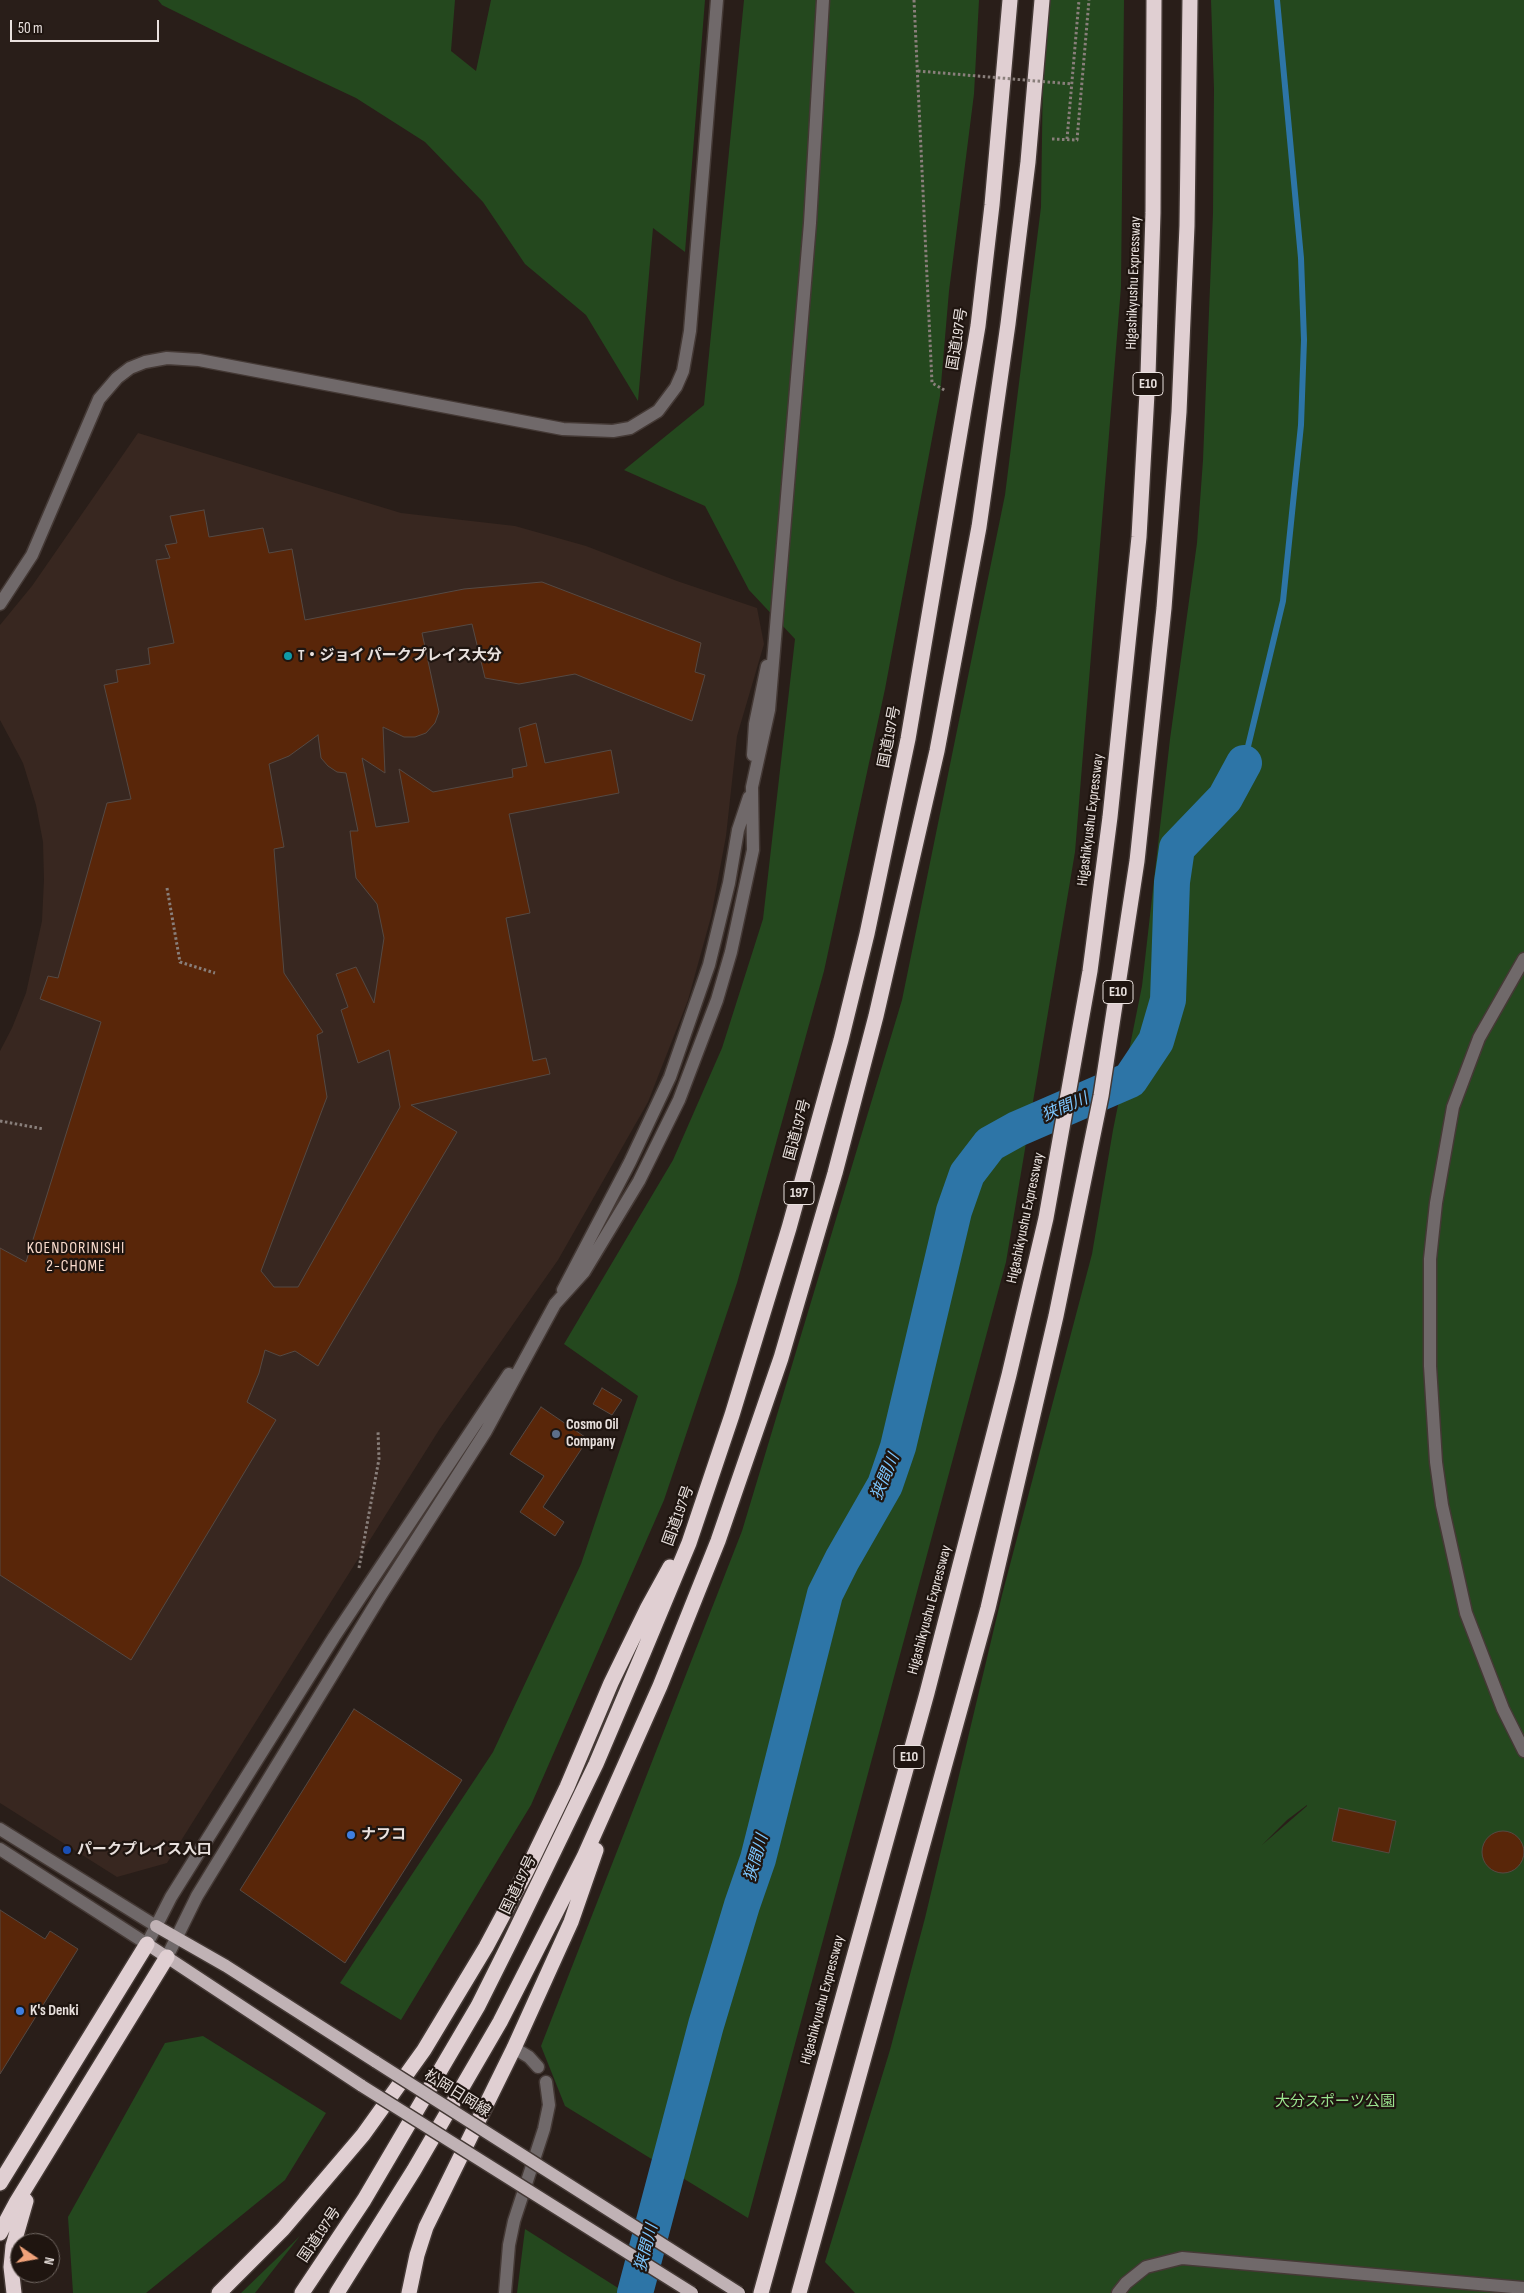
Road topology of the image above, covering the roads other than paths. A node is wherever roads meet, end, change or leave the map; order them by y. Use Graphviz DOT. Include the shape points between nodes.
graph roads {
  1 [pos="717,0"];
  2 [pos="824,0"];
  3 [pos="1010,0"];
  4 [pos="1042,0"];
  5 [pos="1154,0"];
  6 [pos="1190,0"];
  7 [pos="0,604"];
  8 [pos="752,787"];
  9 [pos="1524,959"];
  10 [pos="555,1304"];
  11 [pos="698,1516"];
  12 [pos="1524,1751"];
  13 [pos="617,1787"];
  14 [pos="0,1829"];
  15 [pos="0,1849"];
  16 [pos="156,1926"];
  17 [pos="176,1937"];
  18 [pos="147,1944"];
  19 [pos="167,1957"];
  20 [pos="514,2048"];
  21 [pos="538,2068"];
  22 [pos="546,2082"];
  23 [pos="59,2135"];
  24 [pos="0,2183"];
  25 [pos="0,2233"];
  26 [pos="1524,2288"];
  27 [pos="14,2293"];
  28 [pos="219,2293"];
  29 [pos="302,2293"];
  30 [pos="337,2293"];
  31 [pos="409,2293"];
  32 [pos="505,2293"];
  33 [pos="692,2293"];
  34 [pos="739,2293"];
  35 [pos="761,2293"];
  36 [pos="800,2293"];
  37 [pos="1118,2293"];
  1 -- 7 [label="street" via="690,331 683,371 676,387 658,411 630,428 614,431 563,429 199,360 167,358 145,362 117,378 99,399 32,555"];
  2 -- 8 [label="street" via="810,223 778,592 755,724"];
  3 -- 11 [label="highway, 国道197号 / 197" via="978,326 908,739 841,1040 786,1238"];
  4 -- 13 [label="highway, 197" via="1026,181 979,527 937,751 878,1006 835,1173 781,1358 718,1541"];
  5 -- 35 [label="highway, Higashikyushu Expressway / E10" via="1153,213 1139,537 1090,970 1046,1218 1009,1375 927,1693"];
  6 -- 36 [label="highway, E10" via="1187,226 1179,412 1165,598 1137,861 1101,1096 1041,1382 988,1608"];
  8 -- 10 [label="street" via="738,830 709,965 670,1076 634,1153"];
  8 -- 10 [label="street" via="753,850 743,901 731,952 699,1052 660,1142 639,1181 584,1272"];
  9 -- 12 [label="street" via="1480,1038 1453,1107 1430,1260 1430,1366 1436,1462 1444,1513 1457,1578 1475,1640 1502,1709"];
  10 -- 16 [label="street" via="334,1637"];
  10 -- 17 [label="street" via="486,1431 381,1595 197,1896"];
  11 -- 28 [label="highway" via="648,1606 526,1872 486,1947 424,2050 358,2142 283,2230"];
  11 -- 29 [label="highway, 国道197号 / 197" via="596,1764 478,2006 364,2200"];
  13 -- 20 [label="highway" via="571,1922"];
  13 -- 30 [label="highway, 197" via="500,2022 414,2170"];
  14 -- 16 [label="street"];
  15 -- 18 [label="street"];
  16 -- 17 [label="main road, 松岡日岡線"];
  16 -- 18 [label="street"];
  17 -- 19 [label="street"];
  17 -- 34 [label="main road, 松岡日岡線, bridge"];
  18 -- 19 [label="main road"];
  18 -- 24 [label="highway"];
  19 -- 23 [label="highway"];
  19 -- 33 [label="main road, bridge" via="362,2086"];
  20 -- 21 [label="street" via="529,2057"];
  20 -- 31 [label="highway" via="426,2227"];
  22 -- 32 [label="street" via="549,2104 514,2220"];
  23 -- 25 [label="highway"];
  23 -- 27 [label="highway" via="17,2224 11,2266"];
  26 -- 37 [label="street" via="1182,2258 1146,2267 1126,2282"];
}
